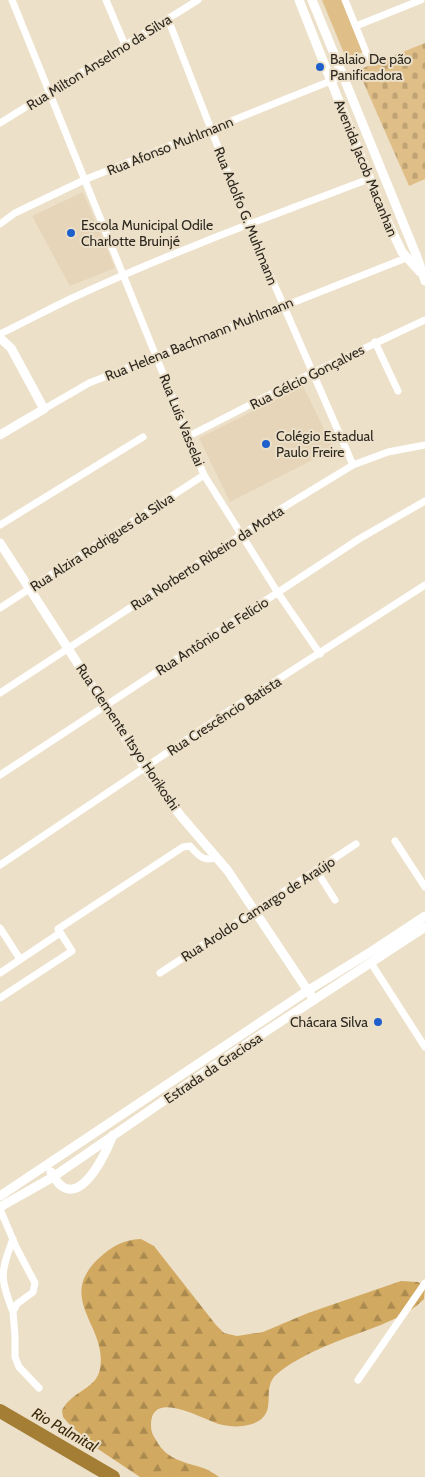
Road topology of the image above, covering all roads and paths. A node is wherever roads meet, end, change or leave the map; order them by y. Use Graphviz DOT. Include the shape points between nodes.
graph roads {
  1 [pos="12,0"];
  2 [pos="106,0"];
  3 [pos="198,0"];
  4 [pos="299,0"];
  5 [pos="312,0"];
  6 [pos="345,0"];
  7 [pos="421,0"];
  8 [pos="168,19"];
  9 [pos="356,26"];
  10 [pos="125,45"];
  11 [pos="368,57"];
  12 [pos="344,76"];
  13 [pos="331,82"];
  14 [pos="50,93"];
  15 [pos="0,123"];
  16 [pos="210,129"];
  17 [pos="84,180"];
  18 [pos="369,180"];
  19 [pos="0,224"];
  20 [pos="248,224"];
  21 [pos="411,243"];
  22 [pos="421,256"];
  23 [pos="406,258"];
  24 [pos="124,275"];
  25 [pos="423,278"];
  26 [pos="283,306"];
  27 [pos="425,320"];
  28 [pos="0,334"];
  29 [pos="0,338"];
  30 [pos="376,342"];
  31 [pos="156,356"];
  32 [pos="312,373"];
  33 [pos="398,391"];
  34 [pos="44,409"];
  35 [pos="0,435"];
  36 [pos="143,436"];
  37 [pos="189,436"];
  38 [pos="425,445"];
  39 [pos="353,465"];
  40 [pos="204,475"];
  41 [pos="425,501"];
  42 [pos="0,525"];
  43 [pos="241,536"];
  44 [pos="0,543"];
  45 [pos="425,585"];
  46 [pos="29,589"];
  47 [pos="278,593"];
  48 [pos="0,608"];
  49 [pos="68,648"];
  50 [pos="320,654"];
  51 [pos="0,693"];
  52 [pos="105,706"];
  53 [pos="146,768"];
  54 [pos="0,775"];
  55 [pos="395,841"];
  56 [pos="356,844"];
  57 [pos="216,857"];
  58 [pos="0,865"];
  59 [pos="316,870"];
  60 [pos="425,887"];
  61 [pos="335,900"];
  62 [pos="254,910"];
  63 [pos="425,916"];
  64 [pos="425,927"];
  65 [pos="0,928"];
  66 [pos="60,933"];
  67 [pos="20,959"];
  68 [pos="371,963"];
  69 [pos="0,972"];
  70 [pos="160,973"];
  71 [pos="307,991"];
  72 [pos="0,998"];
  73 [pos="314,1000"];
  74 [pos="425,1047"];
  75 [pos="114,1135"];
  76 [pos="47,1165"];
  77 [pos="53,1177"];
  78 [pos="0,1196"];
  79 [pos="0,1208"];
  80 [pos="13,1239"];
  81 [pos="425,1283"];
  82 [pos="13,1312"];
  83 [pos="358,1380"];
  84 [pos="38,1388"];
  1 -- 14 [label="street, Rua Luís Vasselai"];
  2 -- 10 [label="street"];
  3 -- 8 [label="street, Rua Milton Anselmo da Silva"];
  4 -- 13 [label="main road, Avenida Jacob Macanhan"];
  5 -- 12 [label="main road, Avenida Jacob Macanhan"];
  6 -- 9 [label="street"];
  7 -- 9 [label="street"];
  8 -- 10 [label="street, Rua Milton Anselmo da Silva"];
  8 -- 16 [label="street, Rua Adolfo G. Muhlmann"];
  9 -- 11 [label="street"];
  10 -- 14 [label="street, Rua Milton Anselmo da Silva"];
  12 -- 13 [label="street, Rua Afonso Muhlmann"];
  12 -- 21 [label="main road, Avenida Jacob Macanhan"];
  13 -- 16 [label="street, Rua Afonso Muhlmann"];
  13 -- 18 [label="main road, Avenida Jacob Macanhan"];
  14 -- 15 [label="street, Rua Milton Anselmo da Silva"];
  14 -- 17 [label="street, Rua Luís Vasselai"];
  16 -- 17 [label="street, Rua Afonso Muhlmann"];
  16 -- 20 [label="street, Rua Adolfo G. Muhlmann"];
  17 -- 19 [label="street, Rua Afonso Muhlmann" via="15,213"];
  17 -- 24 [label="street, Rua Luís Vasselai"];
  18 -- 20 [label="street"];
  18 -- 23 [label="main road, Avenida Jacob Macanhan"];
  20 -- 24 [label="street"];
  20 -- 26 [label="street, Rua Adolfo G. Muhlmann"];
  21 -- 22 [label="main road, Avenida Jacob Macanhan"];
  21 -- 23 [label="main road"];
  22 -- 25 [label="main road, Avenida Jacob Macanhan"];
  23 -- 25 [label="main road, Avenida Jacob Macanhan"];
  23 -- 26 [label="street, Rua Helena Bachmann Muhlmann"];
  24 -- 28 [label="street"];
  24 -- 31 [label="street, Rua Luís Vasselai"];
  26 -- 31 [label="street, Rua Helena Bachmann Muhlmann"];
  26 -- 32 [label="street, Rua Adolfo G. Muhlmann"];
  27 -- 30 [label="street, Rua Gélcio Gonçalves"];
  29 -- 34 [label="main road" via="11,348"];
  30 -- 32 [label="street, Rua Gélcio Gonçalves"];
  30 -- 33 [label="street"];
  31 -- 34 [label="street, Rua Helena Bachmann Muhlmann" via="89,383"];
  31 -- 37 [label="street, Rua Luís Vasselai"];
  32 -- 37 [label="street, Rua Gélcio Gonçalves"];
  32 -- 39 [label="street, Rua Adolfo G. Muhlmann"];
  34 -- 35 [label="main road, Rua Helena Bachmann Muhlmann"];
  36 -- 42 [label="street"];
  37 -- 40 [label="street, Rua Luís Vasselai"];
  38 -- 39 [label="street, Rua Norberto Ribeiro da Motta" via="388,452"];
  39 -- 43 [label="street, Rua Norberto Ribeiro da Motta"];
  40 -- 43 [label="street, Rua Luís Vasselai"];
  40 -- 46 [label="street, Rua Alzira Rodrigues da Silva"];
  41 -- 47 [label="street, Rua Antônio de Felício" via="359,539"];
  43 -- 47 [label="street, Rua Luís Vasselai"];
  43 -- 49 [label="street, Rua Norberto Ribeiro da Motta"];
  44 -- 46 [label="main road, Rua Clemente Itsyo Horikoshi"];
  45 -- 50 [label="street, Rua Crescêncio Batista"];
  46 -- 48 [label="street, Rua Alzira Rodrigues da Silva"];
  46 -- 49 [label="main road, Rua Clemente Itsyo Horikoshi"];
  47 -- 50 [label="street, Rua Luís Vasselai"];
  47 -- 52 [label="street, Rua Antônio de Felício"];
  49 -- 51 [label="street, Rua Norberto Ribeiro da Motta"];
  49 -- 52 [label="main road, Rua Clemente Itsyo Horikoshi"];
  50 -- 53 [label="street, Rua Crescêncio Batista"];
  52 -- 53 [label="main road, Rua Clemente Itsyo Horikoshi"];
  52 -- 54 [label="street, Rua Antônio de Felício"];
  53 -- 57 [label="main road, Rua Clemente Itsyo Horikoshi"];
  53 -- 58 [label="street, Rua Crescêncio Batista"];
  55 -- 60 [label="street"];
  56 -- 59 [label="street, Rua Aroldo Camargo de Araújo"];
  57 -- 62 [label="main road, Rua Clemente Itsyo Horikoshi"];
  57 -- 66 [label="street" via="203,859 190,846 183,847 58,929"];
  59 -- 61 [label="street"];
  59 -- 62 [label="street, Rua Aroldo Camargo de Araújo"];
  62 -- 70 [label="street, Rua Aroldo Camargo de Araújo"];
  62 -- 71 [label="main road, Rua Clemente Itsyo Horikoshi"];
  63 -- 71 [label="main road, Estrada da Graciosa"];
  64 -- 68 [label="main road, Estrada da Graciosa"];
  65 -- 67 [label="street"];
  66 -- 67 [label="street"];
  66 -- 72 [label="street" via="72,950"];
  67 -- 69 [label="street"];
  68 -- 73 [label="main road, Estrada da Graciosa"];
  68 -- 74 [label="street"];
  71 -- 73 [label="main road, Rua Clemente Itsyo Horikoshi"];
  71 -- 76 [label="main road, Estrada da Graciosa"];
  73 -- 75 [label="main road, Estrada da Graciosa"];
  75 -- 77 [label="main road, Estrada da Graciosa"];
  75 -- 77 [label="main road" via="95,1172 82,1185 63,1188"];
  76 -- 77 [label="main road"];
  76 -- 78 [label="main road, Estrada da Graciosa"];
  77 -- 79 [label="main road, Estrada da Graciosa"];
  79 -- 80 [label="street"];
  80 -- 82 [label="street" via="1,1274"];
  80 -- 82 [label="street" via="35,1283 33,1292 17,1304"];
  81 -- 83 [label="street"];
  82 -- 84 [label="street" via="15,1358"];
}
